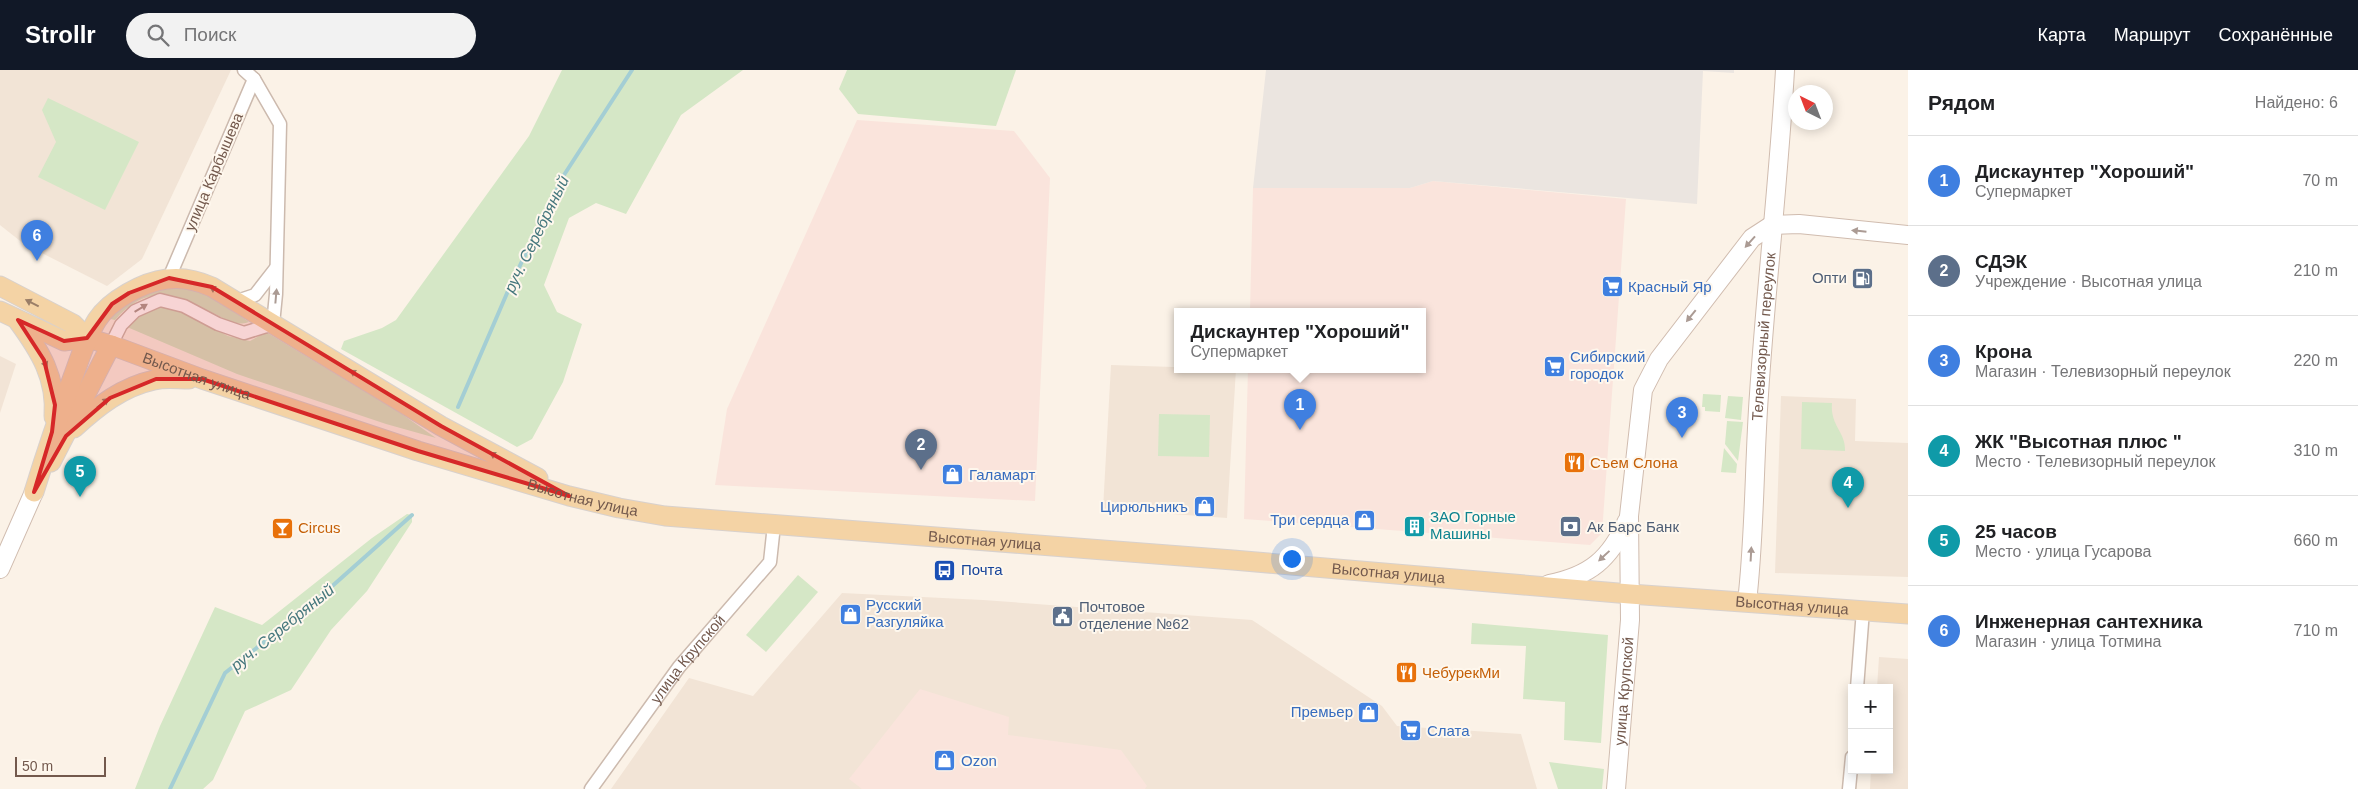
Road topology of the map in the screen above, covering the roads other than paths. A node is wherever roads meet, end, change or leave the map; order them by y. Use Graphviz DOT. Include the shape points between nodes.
graph roads {
  1 [pos="244,70"];
  2 [pos="1785,70"];
  3 [pos="254,79"];
  4 [pos="1772,225"];
  5 [pos="1908,235"];
  6 [pos="276,268"];
  7 [pos="169,278"];
  8 [pos="0,286"];
  9 [pos="237,301"];
  10 [pos="0,311"];
  11 [pos="18,320"];
  12 [pos="273,324"];
  13 [pos="87,338"];
  14 [pos="111,345"];
  15 [pos="202,379"];
  16 [pos="59,434"];
  17 [pos="34,492"];
  18 [pos="569,496"];
  19 [pos="1629,516"];
  20 [pos="774,525"];
  21 [pos="0,569"];
  22 [pos="1541,586"];
  23 [pos="1630,594"];
  24 [pos="1747,602"];
  25 [pos="1863,610"];
  26 [pos="1908,614"];
  27 [pos="1857,684"];
  28 [pos="1850,774"];
  29 [pos="591,789"];
  30 [pos="1616,789"];
  31 [pos="1849,789"];
  1 -- 3 [label="street"];
  2 -- 4 [label="street, Телевизорный переулок" via="1778,185"];
  3 -- 6 [label="street" via="280,124"];
  3 -- 7 [label="street, улица Карбышева"];
  5 -- 4 [label="street, one-way" via="1799,224"];
  4 -- 19 [label="street, one-way" via="1752,238 1684,324 1659,359 1643,390"];
  24 -- 4 [label="street, Телевизорный переулок, one-way"];
  6 -- 9 [label="street" via="255,295"];
  12 -- 6 [label="street, one-way"];
  9 -- 7 [label="main road, one-way" via="201,282"];
  7 -- 13 [label="main road" via="130,292 112,304 97,319"];
  13 -- 8 [label="main road, one-way" via="73,324"];
  9 -- 12 [label="main road"];
  10 -- 11 [label="main road"];
  11 -- 13 [label="main road" via="64,341"];
  11 -- 16 [label="main road, one-way" via="36,345 51,377"];
  14 -- 12 [label="street, one-way" via="121,325 135,311 160,300 184,306 244,333"];
  18 -- 12 [label="main road, one-way" via="441,426"];
  13 -- 14 [label="main road, Высотная улица"];
  13 -- 16 [label="main road"];
  14 -- 15 [label="main road, Высотная улица"];
  14 -- 16 [label="main road"];
  16 -- 15 [label="main road, one-way" via="110,398 134,386 156,379"];
  15 -- 18 [label="main road, Высотная улица" via="418,451"];
  16 -- 17 [label="main road"];
  17 -- 21 [label="street"];
  18 -- 20 [label="main road, Высотная улица" via="665,516"];
  19 -- 22 [label="street, one-way" via="1615,546 1587,572 1573,580"];
  19 -- 23 [label="street, улица Крупской"];
  20 -- 22 [label="main road, Высотная улица"];
  20 -- 29 [label="street, улица Крупской" via="770,562 679,667"];
  22 -- 23 [label="main road, Высотная улица"];
  23 -- 24 [label="main road, Высотная улица"];
  23 -- 30 [label="street, улица Крупской"];
  24 -- 25 [label="main road, Высотная улица"];
  25 -- 26 [label="main road, Высотная улица"];
  25 -- 27 [label="street"];
  28 -- 31 [label="street"];
}
